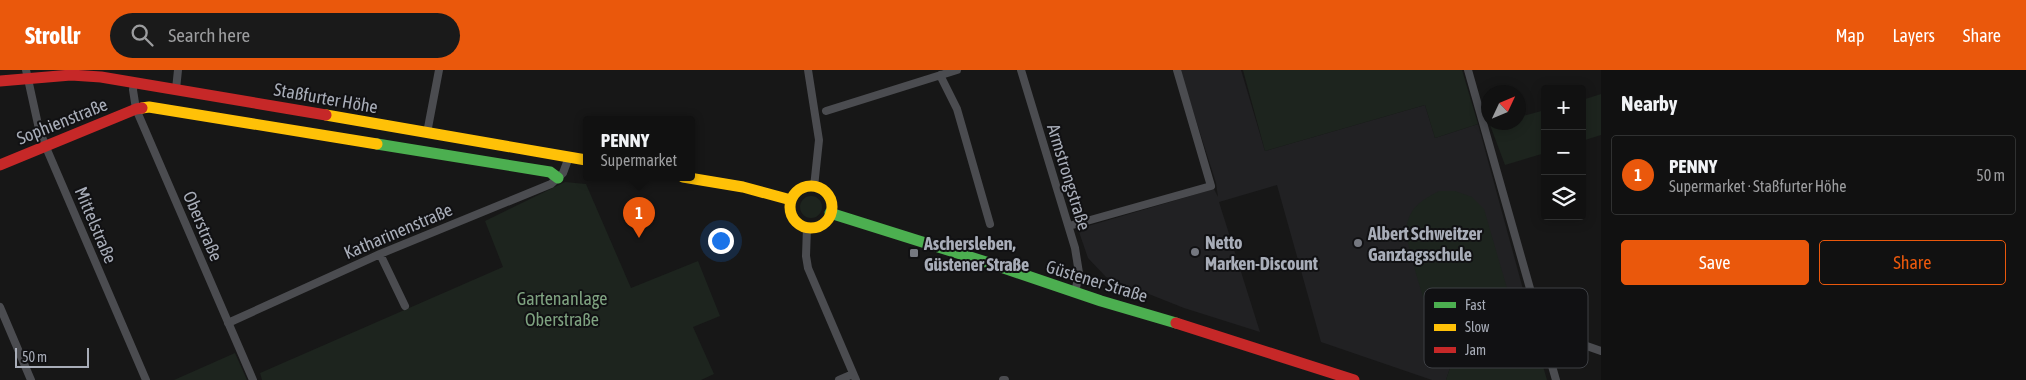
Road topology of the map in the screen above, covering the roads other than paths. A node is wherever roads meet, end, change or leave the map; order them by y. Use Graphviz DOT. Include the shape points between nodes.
graph roads {
  1 [pos="178,70"];
  2 [pos="439,70"];
  3 [pos="808,70"];
  4 [pos="957,70"];
  5 [pos="1021,70"];
  6 [pos="1177,70"];
  7 [pos="1468,70"];
  8 [pos="27,74"];
  9 [pos="940,75"];
  10 [pos="0,81"];
  11 [pos="134,82"];
  12 [pos="176,89"];
  13 [pos="136,109"];
  14 [pos="826,111"];
  15 [pos="427,133"];
  16 [pos="45,145"];
  17 [pos="569,157"];
  18 [pos="583,159"];
  19 [pos="0,165"];
  20 [pos="558,178"];
  21 [pos="695,179"];
  22 [pos="814,187"];
  23 [pos="791,200"];
  24 [pos="830,213"];
  25 [pos="990,224"];
  26 [pos="1069,226"];
  27 [pos="808,227"];
  28 [pos="380,254"];
  29 [pos="1530,288"];
  30 [pos="1075,293"];
  31 [pos="405,306"];
  32 [pos="0,307"];
  33 [pos="228,323"];
  34 [pos="1588,347"];
  35 [pos="1601,351"];
  36 [pos="855,377"];
  37 [pos="31,380"];
  38 [pos="146,380"];
  39 [pos="253,380"];
  40 [pos="839,380"];
  41 [pos="1354,380"];
  1 -- 12 [label="street"];
  2 -- 15 [label="street"];
  3 -- 22 [label="street" via="818,140"];
  4 -- 9 [label="street"];
  5 -- 26 [label="street, Armstrongstraße"];
  6 -- 26 [label="street" via="1212,186"];
  7 -- 29 [label="street"];
  8 -- 10 [label="main road, Staßfurter Höhe"];
  8 -- 11 [label="main road, Staßfurter Höhe"];
  8 -- 16 [label="street, Mittelstraße"];
  9 -- 14 [label="street"];
  9 -- 25 [label="street" via="956,109"];
  11 -- 12 [label="main road, Staßfurter Höhe"];
  11 -- 13 [label="street, Oberstraße"];
  12 -- 15 [label="main road, Staßfurter Höhe"];
  13 -- 16 [label="main road, Sophienstraße"];
  13 -- 20 [label="main road, Staßfurter Höhe" via="159,108 550,172"];
  13 -- 33 [label="street, Oberstraße"];
  15 -- 17 [label="main road, Staßfurter Höhe"];
  16 -- 19 [label="main road, Sophienstraße"];
  16 -- 38 [label="street, Mittelstraße"];
  17 -- 18 [label="main road, Staßfurter Höhe"];
  17 -- 20 [label="street"];
  20 -- 28 [label="street, Katharinenstraße" via="551,184"];
  21 -- 23 [label="main road"];
  22 -- 23 [label="main road" via="800,189"];
  22 -- 24 [label="main road" via="828,196"];
  23 -- 27 [label="main road" via="793,218"];
  24 -- 27 [label="main road" via="822,224"];
  24 -- 30 [label="main road, Güstener Straße"];
  26 -- 30 [label="street, Armstrongstraße" via="1078,265"];
  27 -- 36 [label="street" via="808,268"];
  28 -- 31 [label="street"];
  28 -- 33 [label="street, Katharinenstraße"];
  30 -- 41 [label="main road, Güstener Straße"];
  32 -- 37 [label="street"];
  33 -- 39 [label="street, Oberstraße"];
  34 -- 35 [label="street"];
  36 -- 40 [label="street"];
}
